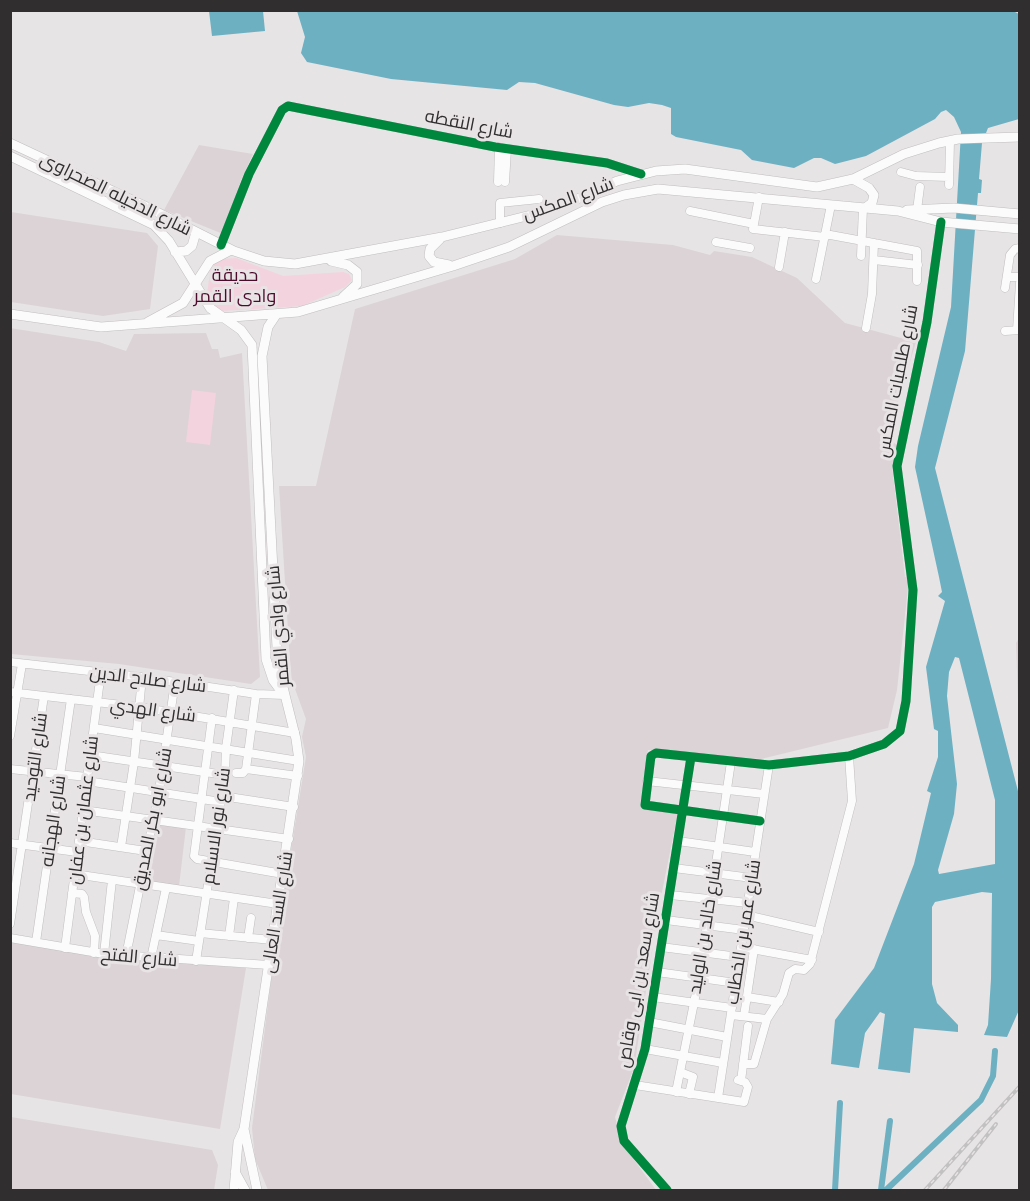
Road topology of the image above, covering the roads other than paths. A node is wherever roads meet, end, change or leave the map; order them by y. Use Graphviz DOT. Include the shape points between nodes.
graph roads {
  1 [pos="1020,137"];
  2 [pos="954,140"];
  3 [pos="10,143"];
  4 [pos="503,148"];
  5 [pos="32,153"];
  6 [pos="10,156"];
  7 [pos="27,165"];
  8 [pos="901,172"];
  9 [pos="641,174"];
  10 [pos="854,179"];
  11 [pos="501,182"];
  12 [pos="920,187"];
  13 [pos="759,197"];
  14 [pos="539,199"];
  15 [pos="831,205"];
  16 [pos="864,208"];
  17 [pos="917,210"];
  18 [pos="690,211"];
  19 [pos="898,211"];
  20 [pos="1020,214"];
  21 [pos="941,222"];
  22 [pos="500,223"];
  23 [pos="754,226"];
  24 [pos="1020,229"];
  25 [pos="196,232"];
  26 [pos="785,232"];
  27 [pos="825,236"];
  28 [pos="442,237"];
  29 [pos="861,241"];
  30 [pos="716,242"];
  31 [pos="874,243"];
  32 [pos="221,245"];
  33 [pos="750,248"];
  34 [pos="1020,248"];
  35 [pos="231,250"];
  36 [pos="175,252"];
  37 [pos="861,256"];
  38 [pos="327,260"];
  39 [pos="874,260"];
  40 [pos="918,265"];
  41 [pos="453,266"];
  42 [pos="779,267"];
  43 [pos="1007,277"];
  44 [pos="1020,277"];
  45 [pos="816,279"];
  46 [pos="917,281"];
  47 [pos="1020,283"];
  48 [pos="196,285"];
  49 [pos="1005,288"];
  50 [pos="339,301"];
  51 [pos="1019,304"];
  52 [pos="10,314"];
  53 [pos="276,315"];
  54 [pos="226,319"];
  55 [pos="143,325"];
  56 [pos="866,327"];
  57 [pos="1018,330"];
  58 [pos="1005,331"];
  59 [pos="10,662"];
  60 [pos="22,664"];
  61 [pos="101,672"];
  62 [pos="142,677"];
  63 [pos="175,682"];
  64 [pos="234,690"];
  65 [pos="14,692"];
  66 [pos="256,694"];
  67 [pos="285,695"];
  68 [pos="44,696"];
  69 [pos="71,699"];
  70 [pos="97,702"];
  71 [pos="140,707"];
  72 [pos="171,712"];
  73 [pos="12,717"];
  74 [pos="212,718"];
  75 [pos="229,721"];
  76 [pos="252,725"];
  77 [pos="94,728"];
  78 [pos="295,733"];
  79 [pos="137,735"];
  80 [pos="10,736"];
  81 [pos="167,739"];
  82 [pos="207,746"];
  83 [pos="226,748"];
  84 [pos="249,752"];
  85 [pos="90,755"];
  86 [pos="849,756"];
  87 [pos="691,757"];
  88 [pos="299,761"];
  89 [pos="134,762"];
  90 [pos="731,762"];
  91 [pos="769,765"];
  92 [pos="164,766"];
  93 [pos="10,769"];
  94 [pos="246,769"];
  95 [pos="33,771"];
  96 [pos="204,772"];
  97 [pos="236,773"];
  98 [pos="60,774"];
  99 [pos="225,775"];
  100 [pos="298,776"];
  101 [pos="87,779"];
  102 [pos="647,781"];
  103 [pos="687,786"];
  104 [pos="130,788"];
  105 [pos="727,790"];
  106 [pos="159,791"];
  107 [pos="764,794"];
  108 [pos="201,799"];
  109 [pos="221,799"];
  110 [pos="294,807"];
  111 [pos="83,810"];
  112 [pos="683,810"];
  113 [pos="126,815"];
  114 [pos="723,816"];
  115 [pos="152,818"];
  116 [pos="760,821"];
  117 [pos="198,825"];
  118 [pos="217,828"];
  119 [pos="289,839"];
  120 [pos="79,841"];
  121 [pos="678,841"];
  122 [pos="10,843"];
  123 [pos="22,844"];
  124 [pos="718,846"];
  125 [pos="121,847"];
  126 [pos="50,848"];
  127 [pos="146,851"];
  128 [pos="77,852"];
  129 [pos="756,852"];
  130 [pos="211,862"];
  131 [pos="674,868"];
  132 [pos="714,873"];
  133 [pos="74,874"];
  134 [pos="283,874"];
  135 [pos="752,878"];
  136 [pos="112,880"];
  137 [pos="140,884"];
  138 [pos="166,888"];
  139 [pos="72,893"];
  140 [pos="206,894"];
  141 [pos="669,895"];
  142 [pos="234,898"];
  143 [pos="710,899"];
  144 [pos="748,903"];
  145 [pos="278,904"];
  146 [pos="746,915"];
  147 [pos="251,918"];
  148 [pos="666,920"];
  149 [pos="10,924"];
  150 [pos="707,925"];
  151 [pos="744,930"];
  152 [pos="819,932"];
  153 [pos="156,935"];
  154 [pos="95,936"];
  155 [pos="229,936"];
  156 [pos="106,937"];
  157 [pos="200,937"];
  158 [pos="10,938"];
  159 [pos="248,938"];
  160 [pos="272,940"];
  161 [pos="36,942"];
  162 [pos="661,946"];
  163 [pos="741,947"];
  164 [pos="65,948"];
  165 [pos="754,949"];
  166 [pos="702,952"];
  167 [pos="94,953"];
  168 [pos="104,954"];
  169 [pos="126,957"];
  170 [pos="740,957"];
  171 [pos="151,958"];
  172 [pos="812,960"];
  173 [pos="196,962"];
  174 [pos="269,965"];
  175 [pos="657,972"];
  176 [pos="699,978"];
  177 [pos="736,983"];
  178 [pos="653,997"];
  179 [pos="747,998"];
  180 [pos="779,1002"];
  181 [pos="693,1003"];
  182 [pos="731,1012"];
  183 [pos="744,1016"];
  184 [pos="767,1019"];
  185 [pos="649,1022"];
  186 [pos="748,1026"];
  187 [pos="688,1029"];
  188 [pos="728,1036"];
  189 [pos="746,1045"];
  190 [pos="758,1047"];
  191 [pos="645,1049"];
  192 [pos="683,1056"];
  193 [pos="723,1063"];
  194 [pos="744,1064"];
  195 [pos="680,1072"];
  196 [pos="635,1085"];
  197 [pos="676,1092"];
  198 [pos="689,1094"];
  199 [pos="718,1098"];
  200 [pos="244,1129"];
  201 [pos="235,1172"];
  202 [pos="234,1191"];
  203 [pos="245,1191"];
  204 [pos="259,1191"];
  205 [pos="667,1191"];
  1 -- 2 [label="main road, شارع المكس"];
  2 -- 8 [label="street" via="949,181"];
  2 -- 10 [label="main road, شارع المكس" via="904,154"];
  3 -- 5 [label="main road, شارع الدخيله الصحراوى"];
  4 -- 9 [label="street, شارع النقطه" via="614,164"];
  4 -- 11 [label="street"];
  4 -- 32 [label="street, شارع النقطه" via="284,108 249,174"];
  5 -- 7 [label="main road"];
  5 -- 25 [label="main road, شارع الدخيله الصحراوى"];
  6 -- 7 [label="main road, شارع الدخيله الصحراوى"];
  7 -- 36 [label="main road, شارع الدخيله الصحراوى" via="154,225"];
  9 -- 10 [label="main road, شارع المكس" via="685,169 817,187"];
  9 -- 22 [label="main road, شارع المكس" via="553,209"];
  10 -- 16 [label="main road" via="874,195 872,203"];
  12 -- 17 [label="street"];
  13 -- 15 [label="main road, شارع المكس"];
  13 -- 23 [label="street"];
  13 -- 41 [label="main road, شارع المكس" via="670,189 624,195 509,247"];
  14 -- 22 [label="street" via="500,203"];
  15 -- 16 [label="main road, شارع المكس"];
  15 -- 27 [label="street"];
  16 -- 19 [label="main road, شارع المكس"];
  16 -- 29 [label="street"];
  17 -- 19 [label="main road, شارع المكس"];
  17 -- 20 [label="main road, شارع المكس" via="954,208"];
  18 -- 23 [label="street"];
  19 -- 21 [label="main road, شارع المكس"];
  21 -- 24 [label="main road, شارع المكس"];
  21 -- 86 [label="street, شارع طلمبات المكس" via="927,321 897,466 913,590 903,724 890,741"];
  22 -- 28 [label="main road, شارع المكس"];
  23 -- 26 [label="street"];
  25 -- 32 [label="main road, شارع الدخيله الصحراوى"];
  25 -- 36 [label="main road" via="192,246"];
  26 -- 27 [label="street"];
  26 -- 42 [label="street"];
  27 -- 29 [label="street"];
  27 -- 45 [label="street"];
  28 -- 38 [label="main road, شارع المكس"];
  28 -- 41 [label="main road" via="430,249 429,256 434,262"];
  29 -- 31 [label="street"];
  29 -- 37 [label="street"];
  30 -- 33 [label="street"];
  31 -- 39 [label="street"];
  31 -- 40 [label="street" via="916,250 920,254"];
  32 -- 35 [label="main road, شارع المكس"];
  34 -- 43 [label="street" via="1012,251"];
  35 -- 38 [label="main road, شارع المكس" via="280,263"];
  35 -- 48 [label="main road" via="210,261"];
  36 -- 48 [label="main road, شارع الدخيله الصحراوى"];
  38 -- 50 [label="main road" via="348,265 357,272 357,284"];
  39 -- 40 [label="street"];
  39 -- 56 [label="street"];
  40 -- 46 [label="street"];
  41 -- 50 [label="main road, شارع المكس"];
  43 -- 44 [label="street"];
  43 -- 49 [label="street"];
  47 -- 51 [label="street"];
  48 -- 54 [label="main road, شارع الدخيله الصحراوى" via="210,308"];
  48 -- 55 [label="main road" via="183,303"];
  50 -- 53 [label="main road, شارع المكس"];
  51 -- 57 [label="street"];
  52 -- 55 [label="main road, شارع المكس" via="83,326"];
  53 -- 54 [label="main road, شارع المكس"];
  53 -- 67 [label="main road, شارع وادي القمر" via="263,341 262,356 277,659"];
  54 -- 55 [label="main road, شارع المكس"];
  54 -- 67 [label="main road, شارع وادي القمر" via="247,335 254,350 266,659 273,680"];
  57 -- 58 [label="street"];
  59 -- 60 [label="street, شارع صلاح الدين"];
  60 -- 61 [label="street, شارع صلاح الدين"];
  60 -- 65 [label="street"];
  61 -- 62 [label="street, شارع صلاح الدين"];
  61 -- 70 [label="street, شارع عثمان بن عفان"];
  62 -- 63 [label="street, شارع صلاح الدين"];
  62 -- 71 [label="street"];
  63 -- 64 [label="street, شارع صلاح الدين"];
  63 -- 72 [label="street, شارع ابو بكر الصديق"];
  64 -- 66 [label="street, شارع صلاح الدين"];
  64 -- 75 [label="street, شارع نور الاسلام"];
  65 -- 68 [label="street, شارع الهدي"];
  65 -- 73 [label="street"];
  66 -- 67 [label="street, شارع صلاح الدين"];
  66 -- 76 [label="street"];
  67 -- 78 [label="main road, شارع السد العالى"];
  68 -- 69 [label="street, شارع الهدي"];
  68 -- 95 [label="street, شارع التوحيد"];
  69 -- 70 [label="street, شارع الهدي"];
  69 -- 98 [label="street, شارع الهجانه"];
  70 -- 71 [label="street, شارع الهدي"];
  70 -- 77 [label="street, شارع عثمان بن عفان"];
  71 -- 72 [label="street, شارع الهدي"];
  71 -- 79 [label="street"];
  72 -- 74 [label="street, شارع الهدي"];
  72 -- 81 [label="street, شارع ابو بكر الصديق"];
  73 -- 80 [label="street"];
  74 -- 75 [label="street, شارع الهدي"];
  74 -- 82 [label="street"];
  75 -- 76 [label="street, شارع الهدي"];
  75 -- 83 [label="street, شارع نور الاسلام"];
  76 -- 78 [label="street, شارع الهدي"];
  76 -- 84 [label="street"];
  77 -- 79 [label="street"];
  77 -- 85 [label="street, شارع عثمان بن عفان"];
  78 -- 88 [label="main road, شارع السد العالى"];
  79 -- 81 [label="street"];
  79 -- 89 [label="street"];
  81 -- 82 [label="street"];
  81 -- 92 [label="street, شارع ابو بكر الصديق"];
  82 -- 83 [label="street"];
  82 -- 96 [label="street"];
  83 -- 84 [label="street"];
  83 -- 99 [label="street, شارع نور الاسلام"];
  84 -- 88 [label="street"];
  84 -- 94 [label="street"];
  85 -- 89 [label="street"];
  85 -- 101 [label="street, شارع عثمان بن عفان"];
  86 -- 91 [label="street"];
  86 -- 152 [label="street" via="852,801"];
  87 -- 90 [label="street"];
  87 -- 102 [label="street" via="656,753 651,756"];
  87 -- 103 [label="street, شارع سعد بن ابى وقاص"];
  88 -- 100 [label="main road, شارع السد العالى"];
  89 -- 92 [label="street"];
  89 -- 104 [label="street"];
  90 -- 91 [label="street"];
  90 -- 105 [label="street, شارع خالد بن الوليد"];
  91 -- 107 [label="street, شارع عمر بن الخطاب"];
  92 -- 96 [label="street"];
  92 -- 106 [label="street, شارع ابو بكر الصديق"];
  93 -- 95 [label="street"];
  94 -- 97 [label="street"];
  94 -- 100 [label="street"];
  95 -- 98 [label="street"];
  95 -- 123 [label="street, شارع التوحيد"];
  96 -- 99 [label="street"];
  96 -- 108 [label="street"];
  98 -- 101 [label="street"];
  98 -- 126 [label="street, شارع الهجانه"];
  99 -- 109 [label="street, شارع نور الاسلام"];
  100 -- 110 [label="main road, شارع السد العالى"];
  101 -- 104 [label="street"];
  101 -- 111 [label="street, شارع عثمان بن عفان"];
  102 -- 103 [label="street"];
  102 -- 112 [label="street" via="647,805"];
  103 -- 105 [label="street"];
  103 -- 112 [label="street, شارع سعد بن ابى وقاص"];
  104 -- 106 [label="street"];
  104 -- 113 [label="street"];
  105 -- 107 [label="street"];
  105 -- 114 [label="street, شارع خالد بن الوليد"];
  106 -- 108 [label="street"];
  106 -- 115 [label="street, شارع ابو بكر الصديق"];
  107 -- 116 [label="street, شارع عمر بن الخطاب"];
  108 -- 109 [label="street"];
  108 -- 117 [label="street"];
  109 -- 110 [label="street"];
  109 -- 118 [label="street, شارع نور الاسلام"];
  110 -- 119 [label="main road, شارع السد العالى"];
  111 -- 113 [label="street"];
  111 -- 120 [label="street, شارع عثمان بن عفان"];
  112 -- 114 [label="street"];
  112 -- 121 [label="street, شارع سعد بن ابى وقاص"];
  113 -- 115 [label="street"];
  113 -- 125 [label="street"];
  114 -- 116 [label="street"];
  114 -- 124 [label="street, شارع خالد بن الوليد"];
  115 -- 117 [label="street"];
  115 -- 127 [label="street, شارع ابو بكر الصديق"];
  116 -- 129 [label="street, شارع عمر بن الخطاب"];
  117 -- 118 [label="street"];
  117 -- 130 [label="street" via="194,856"];
  118 -- 119 [label="street"];
  118 -- 130 [label="street, شارع نور الاسلام"];
  119 -- 134 [label="main road, شارع السد العالى"];
  120 -- 125 [label="street"];
  120 -- 128 [label="street, شارع عثمان بن عفان"];
  121 -- 124 [label="street"];
  121 -- 131 [label="street, شارع سعد بن ابى وقاص"];
  122 -- 123 [label="street"];
  123 -- 126 [label="street"];
  123 -- 149 [label="street, شارع التوحيد"];
  124 -- 129 [label="street"];
  124 -- 132 [label="street, شارع خالد بن الوليد"];
  125 -- 127 [label="street"];
  126 -- 128 [label="street"];
  126 -- 161 [label="street, شارع الهجانه"];
  127 -- 137 [label="street, شارع ابو بكر الصديق"];
  128 -- 133 [label="street, شارع عثمان بن عفان"];
  129 -- 135 [label="street, شارع عمر بن الخطاب"];
  130 -- 134 [label="street"];
  130 -- 140 [label="street, شارع نور الاسلام"];
  131 -- 132 [label="street"];
  131 -- 141 [label="street, شارع سعد بن ابى وقاص"];
  132 -- 135 [label="street"];
  132 -- 143 [label="street, شارع خالد بن الوليد"];
  133 -- 136 [label="street"];
  133 -- 139 [label="street, شارع عثمان بن عفان"];
  134 -- 145 [label="main road, شارع السد العالى"];
  135 -- 144 [label="street, شارع عمر بن الخطاب"];
  136 -- 137 [label="street"];
  136 -- 156 [label="street"];
  137 -- 138 [label="street"];
  137 -- 169 [label="street, شارع ابو بكر الصديق"];
  138 -- 140 [label="street"];
  138 -- 153 [label="street"];
  139 -- 154 [label="street" via="84,896"];
  139 -- 164 [label="street, شارع عثمان بن عفان"];
  140 -- 142 [label="street"];
  140 -- 157 [label="street, شارع نور الاسلام"];
  141 -- 143 [label="street"];
  141 -- 148 [label="street, شارع سعد بن ابى وقاص"];
  142 -- 145 [label="street"];
  142 -- 155 [label="street"];
  143 -- 144 [label="street"];
  143 -- 150 [label="street, شارع خالد بن الوليد"];
  144 -- 146 [label="street, شارع عمر بن الخطاب"];
  145 -- 160 [label="main road, شارع السد العالى"];
  146 -- 151 [label="street, شارع عمر بن الخطاب"];
  146 -- 152 [label="street"];
  147 -- 159 [label="street"];
  148 -- 150 [label="street"];
  148 -- 162 [label="street, شارع سعد بن ابى وقاص"];
  150 -- 151 [label="street"];
  150 -- 166 [label="street, شارع خالد بن الوليد"];
  151 -- 163 [label="street, شارع عمر بن الخطاب"];
  152 -- 172 [label="street"];
  153 -- 157 [label="street"];
  153 -- 171 [label="street"];
  154 -- 156 [label="street"];
  154 -- 167 [label="street"];
  155 -- 157 [label="street"];
  155 -- 159 [label="street"];
  156 -- 168 [label="street"];
  157 -- 173 [label="street, شارع نور الاسلام"];
  158 -- 161 [label="street, شارع الفتح"];
  159 -- 160 [label="street"];
  160 -- 174 [label="main road, شارع السد العالى"];
  161 -- 164 [label="street, شارع الفتح"];
  162 -- 166 [label="street"];
  162 -- 175 [label="street, شارع سعد بن ابى وقاص"];
  163 -- 165 [label="street"];
  163 -- 170 [label="street, شارع عمر بن الخطاب"];
  164 -- 167 [label="street, شارع الفتح"];
  165 -- 172 [label="street"];
  165 -- 179 [label="street"];
  166 -- 170 [label="street"];
  166 -- 176 [label="street, شارع خالد بن الوليد"];
  167 -- 168 [label="street, شارع الفتح"];
  168 -- 169 [label="street, شارع الفتح"];
  169 -- 171 [label="street, شارع الفتح"];
  170 -- 177 [label="street, شارع عمر بن الخطاب"];
  171 -- 173 [label="street, شارع الفتح"];
  172 -- 180 [label="street" via="808,968 789,973"];
  173 -- 174 [label="street, شارع الفتح"];
  174 -- 200 [label="main road, شارع السد العالى"];
  175 -- 176 [label="street"];
  175 -- 178 [label="street, شارع سعد بن ابى وقاص"];
  176 -- 177 [label="street"];
  176 -- 181 [label="street, شارع خالد بن الوليد"];
  177 -- 182 [label="street, شارع عمر بن الخطاب"];
  178 -- 181 [label="street"];
  178 -- 185 [label="street, شارع سعد بن ابى وقاص"];
  179 -- 180 [label="street"];
  179 -- 183 [label="street"];
  180 -- 184 [label="street"];
  181 -- 182 [label="street"];
  181 -- 187 [label="street, شارع خالد بن الوليد"];
  182 -- 183 [label="street"];
  182 -- 188 [label="street, شارع عمر بن الخطاب"];
  183 -- 184 [label="street"];
  184 -- 190 [label="street"];
  185 -- 187 [label="street"];
  185 -- 191 [label="street, شارع سعد بن ابى وقاص"];
  186 -- 189 [label="street"];
  187 -- 188 [label="street"];
  187 -- 192 [label="street, شارع خالد بن الوليد"];
  188 -- 193 [label="street, شارع عمر بن الخطاب"];
  189 -- 190 [label="street"];
  189 -- 194 [label="street"];
  190 -- 194 [label="street" via="753,1064"];
  191 -- 192 [label="street"];
  191 -- 196 [label="street, شارع سعد بن ابى وقاص"];
  192 -- 193 [label="street"];
  192 -- 195 [label="street, شارع خالد بن الوليد"];
  193 -- 199 [label="street, شارع عمر بن الخطاب"];
  194 -- 199 [label="street" via="739,1081 748,1087 746,1100"];
  195 -- 197 [label="street, شارع خالد بن الوليد"];
  195 -- 198 [label="street" via="693,1077"];
  196 -- 197 [label="street"];
  196 -- 205 [label="street, شارع سعد بن ابى وقاص" via="622,1118 622,1134"];
  197 -- 198 [label="street"];
  198 -- 199 [label="street"];
  200 -- 201 [label="main road" via="238,1142"];
  200 -- 204 [label="main road"];
  201 -- 202 [label="main road"];
  201 -- 203 [label="main road"];
}
